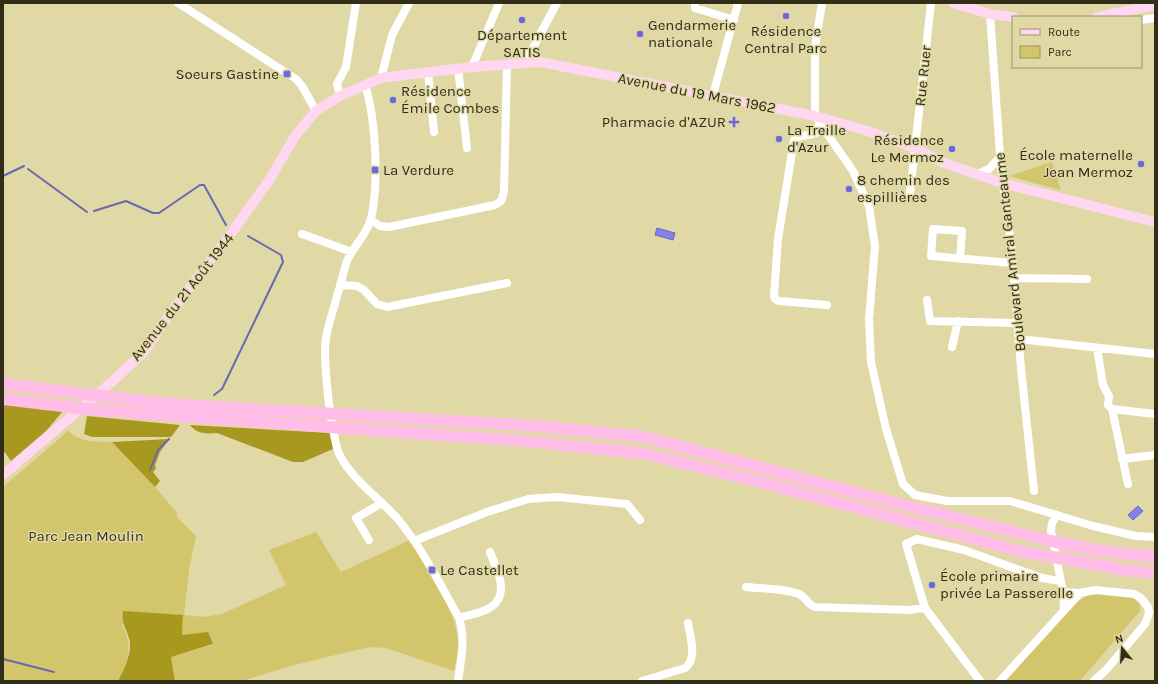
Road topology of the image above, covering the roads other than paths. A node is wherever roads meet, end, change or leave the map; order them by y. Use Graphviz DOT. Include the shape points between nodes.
graph roads {
  1 [pos="178,3"];
  2 [pos="356,3"];
  3 [pos="409,3"];
  4 [pos="499,3"];
  5 [pos="557,3"];
  6 [pos="695,3"];
  7 [pos="738,3"];
  8 [pos="822,3"];
  9 [pos="931,3"];
  10 [pos="953,3"];
  11 [pos="1155,5"];
  12 [pos="1135,6"];
  13 [pos="990,14"];
  14 [pos="1100,16"];
  15 [pos="1012,17"];
  16 [pos="1155,18"];
  17 [pos="734,20"];
  18 [pos="1142,20"];
  19 [pos="525,62"];
  20 [pos="507,64"];
  21 [pos="472,66"];
  22 [pos="458,68"];
  23 [pos="428,72"];
  24 [pos="381,78"];
  25 [pos="365,85"];
  26 [pos="713,95"];
  27 [pos="340,96"];
  28 [pos="316,111"];
  29 [pos="817,120"];
  30 [pos="434,132"];
  31 [pos="467,148"];
  32 [pos="915,148"];
  33 [pos="1000,157"];
  34 [pos="978,174"];
  35 [pos="1002,183"];
  36 [pos="910,193"];
  37 [pos="371,220"];
  38 [pos="1155,222"];
  39 [pos="302,234"];
  40 [pos="352,252"];
  41 [pos="960,259"];
  42 [pos="1013,263"];
  43 [pos="1014,278"];
  44 [pos="1087,279"];
  45 [pos="508,283"];
  46 [pos="340,285"];
  47 [pos="927,300"];
  48 [pos="827,305"];
  49 [pos="958,321"];
  50 [pos="1018,323"];
  51 [pos="1019,339"];
  52 [pos="952,346"];
  53 [pos="1097,348"];
  54 [pos="1155,354"];
  55 [pos="3,384"];
  56 [pos="3,399"];
  57 [pos="1112,409"];
  58 [pos="1155,414"];
  59 [pos="1155,455"];
  60 [pos="1122,459"];
  61 [pos="3,475"];
  62 [pos="1128,484"];
  63 [pos="1034,491"];
  64 [pos="382,503"];
  65 [pos="1057,515"];
  66 [pos="640,520"];
  67 [pos="1155,537"];
  68 [pos="1054,538"];
  69 [pos="369,540"];
  70 [pos="414,541"];
  71 [pos="490,552"];
  72 [pos="1155,557"];
  73 [pos="1155,573"];
  74 [pos="1060,581"];
  75 [pos="746,587"];
  76 [pos="1063,592"];
  77 [pos="1080,594"];
  78 [pos="925,608"];
  79 [pos="1064,609"];
  80 [pos="1152,612"];
  81 [pos="459,618"];
  82 [pos="688,623"];
  83 [pos="998,680"];
  84 [pos="458,681"];
  85 [pos="642,681"];
  86 [pos="982,681"];
  87 [pos="1094,681"];
  1 -- 28 [label="street" via="296,80"];
  2 -- 27 [label="street" via="346,67 337,84"];
  3 -- 24 [label="street" via="392,35"];
  4 -- 21 [label="street"];
  5 -- 19 [label="street"];
  6 -- 17 [label="street" via="695,8"];
  7 -- 17 [label="street"];
  8 -- 29 [label="street" via="815,47"];
  9 -- 32 [label="street, Rue Ruer"];
  10 -- 13 [label="main road"];
  11 -- 12 [label="main road"];
  12 -- 14 [label="main road"];
  13 -- 15 [label="main road"];
  13 -- 33 [label="street, Boulevard Amiral Ganteaume"];
  16 -- 18 [label="street"];
  17 -- 26 [label="street"];
  19 -- 20 [label="main road, Avenue du 19 Mars 1962"];
  19 -- 26 [label="main road, Avenue du 19 Mars 1962" via="540,62"];
  20 -- 21 [label="main road, Avenue du 19 Mars 1962"];
  20 -- 37 [label="street" via="504,192 501,200 495,205 389,226 380,226"];
  21 -- 22 [label="main road, Avenue du 19 Mars 1962"];
  22 -- 23 [label="main road, Avenue du 19 Mars 1962"];
  22 -- 31 [label="street"];
  23 -- 24 [label="main road, Avenue du 21 Août 1944"];
  23 -- 30 [label="street"];
  24 -- 25 [label="main road, Avenue du 21 Août 1944"];
  25 -- 27 [label="main road, Avenue du 21 Août 1944"];
  25 -- 37 [label="street" via="371,103 374,136 375,177"];
  26 -- 29 [label="main road, Avenue du 19 Mars 1962"];
  27 -- 28 [label="main road, Avenue du 21 Août 1944"];
  28 -- 61 [label="main road, Avenue du 21 Août 1944" via="295,136 270,179 240,222 144,352"];
  29 -- 32 [label="main road, Avenue du 19 Mars 1962" via="868,131"];
  29 -- 48 [label="street" via="816,133 794,140 778,239 774,296 779,301"];
  29 -- 65 [label="street" via="853,170 868,206 875,246 868,319 871,362 886,429 903,484 915,495 947,501 1010,501"];
  32 -- 34 [label="main road, Avenue du 19 Mars 1962" via="944,163"];
  32 -- 36 [label="street, Rue Ruer"];
  33 -- 34 [label="street" via="989,169"];
  33 -- 35 [label="street, Boulevard Amiral Ganteaume"];
  34 -- 35 [label="main road, Avenue du 19 Mars 1962"];
  35 -- 38 [label="main road, Avenue du 19 Mars 1962"];
  35 -- 42 [label="street, Boulevard Amiral Ganteaume"];
  37 -- 40 [label="street"];
  39 -- 40 [label="street"];
  40 -- 46 [label="street"];
  41 -- 41 [label="street" via="931,256 933,230 962,231"];
  41 -- 42 [label="street"];
  42 -- 43 [label="street, Boulevard Amiral Ganteaume"];
  43 -- 44 [label="street"];
  43 -- 50 [label="street, Boulevard Amiral Ganteaume"];
  45 -- 46 [label="street" via="387,307 377,304 357,286"];
  46 -- 64 [label="street" via="326,335 325,348 328,392 337,448 357,479"];
  47 -- 49 [label="street" via="930,321"];
  49 -- 50 [label="street"];
  49 -- 52 [label="street"];
  50 -- 51 [label="street, Boulevard Amiral Ganteaume"];
  51 -- 53 [label="street"];
  51 -- 63 [label="street, Boulevard Amiral Ganteaume"];
  53 -- 54 [label="street"];
  53 -- 57 [label="street" via="1104,386 1109,396 1108,405"];
  55 -- 68 [label="highway" via="169,404 536,426 644,437 892,502"];
  56 -- 73 [label="highway" via="96,410 538,442 646,454 1019,551"];
  57 -- 58 [label="street"];
  57 -- 60 [label="street"];
  59 -- 60 [label="street"];
  60 -- 62 [label="street"];
  64 -- 69 [label="street" via="356,518"];
  64 -- 70 [label="street"];
  65 -- 67 [label="street" via="1136,536"];
  65 -- 68 [label="street" via="1052,522"];
  66 -- 70 [label="street" via="627,504 556,497 528,499"];
  68 -- 72 [label="highway" via="1097,550"];
  68 -- 74 [label="street"];
  70 -- 81 [label="street"];
  71 -- 81 [label="street" via="502,586 498,601 491,607"];
  74 -- 76 [label="street"];
  74 -- 78 [label="street" via="1042,578 964,550 917,539 906,544"];
  75 -- 78 [label="street" via="794,593 807,599 815,608"];
  76 -- 77 [label="street"];
  76 -- 79 [label="street"];
  77 -- 79 [label="street"];
  77 -- 80 [label="street" via="1096,590 1134,594 1146,603"];
  78 -- 86 [label="street"];
  79 -- 83 [label="street"];
  80 -- 87 [label="street" via="1145,624"];
  81 -- 84 [label="street" via="464,642"];
  82 -- 85 [label="street" via="692,655 689,665"];
}
